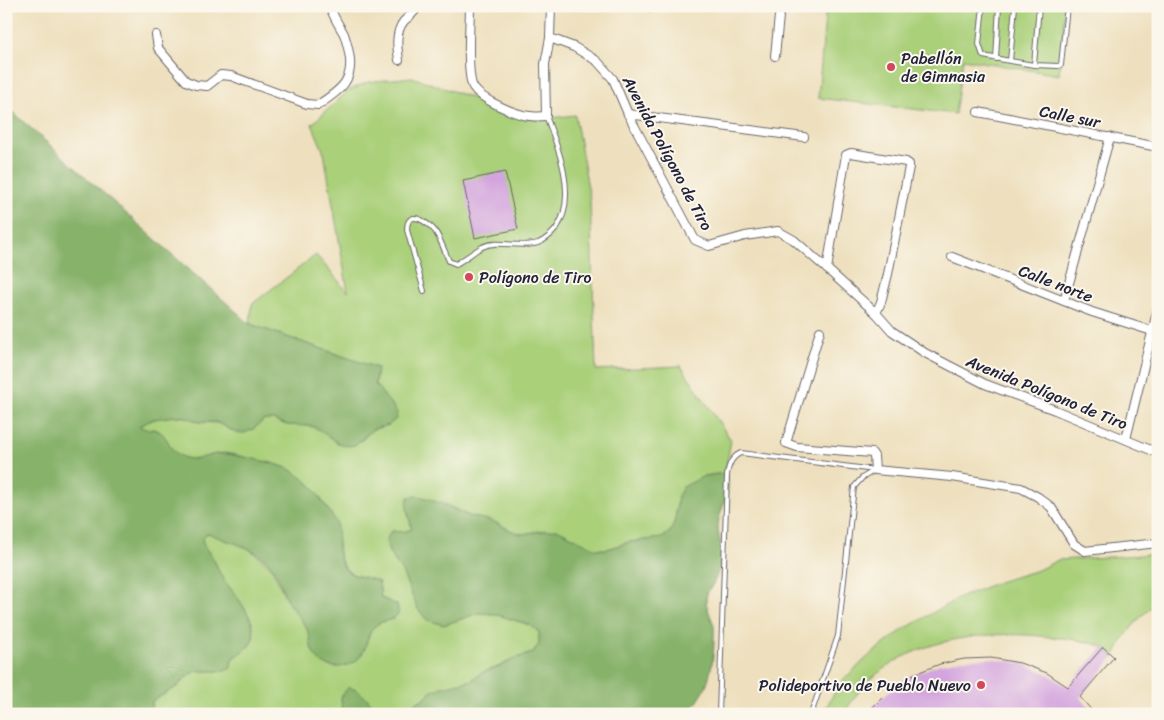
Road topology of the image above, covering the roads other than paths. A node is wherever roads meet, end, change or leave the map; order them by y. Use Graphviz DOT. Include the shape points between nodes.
graph roads {
  1 [pos="330,6"];
  2 [pos="418,6"];
  3 [pos="470,6"];
  4 [pos="552,6"];
  5 [pos="780,6"];
  6 [pos="983,6"];
  7 [pos="999,6"];
  8 [pos="1015,6"];
  9 [pos="1039,6"];
  10 [pos="1067,6"];
  11 [pos="156,35"];
  12 [pos="550,38"];
  13 [pos="775,56"];
  14 [pos="996,59"];
  15 [pos="399,60"];
  16 [pos="1010,61"];
  17 [pos="1034,65"];
  18 [pos="978,112"];
  19 [pos="628,114"];
  20 [pos="546,116"];
  21 [pos="804,137"];
  22 [pos="1110,137"];
  23 [pos="1158,147"];
  24 [pos="952,258"];
  25 [pos="827,269"];
  26 [pos="424,291"];
  27 [pos="1064,301"];
  28 [pos="1158,308"];
  29 [pos="876,313"];
  30 [pos="820,331"];
  31 [pos="1152,331"];
  32 [pos="1126,439"];
  33 [pos="1158,453"];
  34 [pos="875,470"];
  35 [pos="1158,543"];
  36 [pos="718,714"];
  37 [pos="811,714"];
  1 -- 11 [label="street" via="344,36 351,63 350,76 318,105 307,104 231,76 221,75 207,86 186,82 158,48"];
  2 -- 15 [label="street" via="403,22 396,40"];
  3 -- 20 [label="street" via="468,31 473,87 488,101 501,107 530,116"];
  4 -- 12 [label="street"];
  5 -- 13 [label="street"];
  6 -- 14 [label="lane" via="979,44 983,56"];
  7 -- 14 [label="lane"];
  8 -- 16 [label="lane"];
  9 -- 17 [label="lane"];
  10 -- 17 [label="lane" via="1061,65"];
  12 -- 19 [label="street, Avenida Polígono de Tiro" via="597,61 613,79"];
  12 -- 20 [label="street" via="545,64"];
  14 -- 16 [label="lane"];
  16 -- 17 [label="lane"];
  18 -- 22 [label="street, Calle sur"];
  19 -- 21 [label="street"];
  19 -- 25 [label="street, Avenida Polígono de Tiro" via="695,240 709,246 778,231 794,240"];
  20 -- 26 [label="lane" via="567,186 566,206 560,222 549,237 538,243 482,247 456,264 449,261 434,230 424,221 411,219 407,230"];
  22 -- 23 [label="street, Calle sur"];
  22 -- 27 [label="street"];
  24 -- 27 [label="street, Calle norte"];
  25 -- 29 [label="street, Avenida Polígono de Tiro"];
  25 -- 29 [label="street" via="846,155 851,153 909,164 888,274"];
  27 -- 31 [label="street, Calle norte"];
  28 -- 31 [label="street"];
  29 -- 32 [label="street, Avenida Polígono de Tiro" via="905,340 985,384"];
  30 -- 34 [label="street" via="786,443 797,447 872,453"];
  31 -- 32 [label="street"];
  32 -- 33 [label="street, Avenida Polígono de Tiro"];
  34 -- 35 [label="street" via="1021,488 1051,507 1074,544 1085,551"];
  34 -- 36 [label="lane" via="741,453 733,458 727,476"];
  34 -- 37 [label="lane" via="854,488 838,636"];
}
